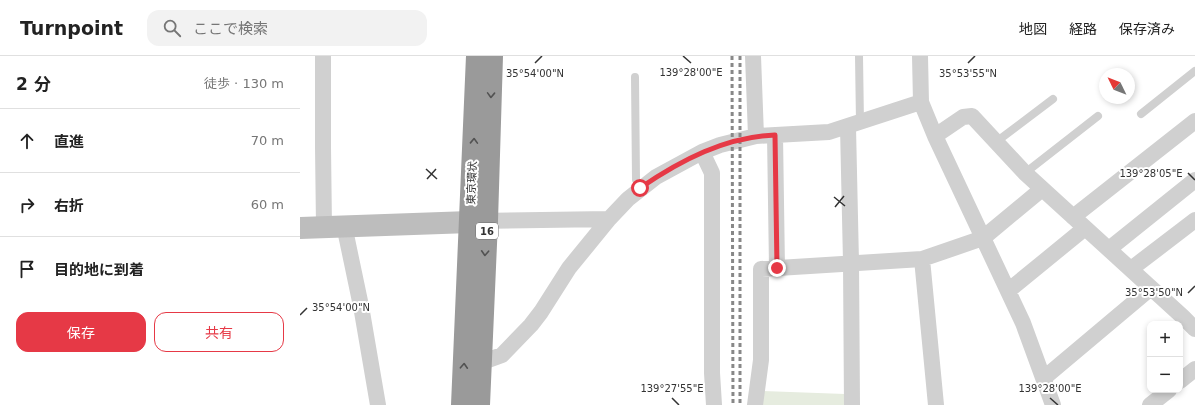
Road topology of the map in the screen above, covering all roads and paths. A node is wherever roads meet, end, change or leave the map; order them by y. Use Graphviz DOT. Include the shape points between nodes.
graph roads {
  1 [pos="323,56"];
  2 [pos="477,56"];
  3 [pos="492,56"];
  4 [pos="753,56"];
  5 [pos="859,56"];
  6 [pos="920,56"];
  7 [pos="1195,71"];
  8 [pos="635,77"];
  9 [pos="1054,100"];
  10 [pos="922,102"];
  11 [pos="1141,114"];
  12 [pos="1098,116"];
  13 [pos="1195,120"];
  14 [pos="854,125"];
  15 [pos="775,135"];
  16 [pos="756,136"];
  17 [pos="935,136"];
  18 [pos="996,142"];
  19 [pos="702,152"];
  20 [pos="1025,173"];
  21 [pos="1195,180"];
  22 [pos="640,188"];
  23 [pos="1042,189"];
  24 [pos="1073,217"];
  25 [pos="609,219"];
  26 [pos="1195,220"];
  27 [pos="479,221"];
  28 [pos="334,226"];
  29 [pos="300,228"];
  30 [pos="1086,228"];
  31 [pos="983,238"];
  32 [pos="1109,249"];
  33 [pos="922,259"];
  34 [pos="851,262"];
  35 [pos="777,268"];
  36 [pos="1131,269"];
  37 [pos="1152,288"];
  38 [pos="1008,291"];
  39 [pos="1195,329"];
  40 [pos="480,363"];
  41 [pos="1195,369"];
  42 [pos="1044,378"];
  43 [pos="1183,379"];
  44 [pos="1165,393"];
  45 [pos="378,405"];
  46 [pos="462,405"];
  47 [pos="478,405"];
  48 [pos="714,405"];
  49 [pos="755,405"];
  50 [pos="852,405"];
  51 [pos="936,405"];
  52 [pos="1053,405"];
  53 [pos="1150,405"];
  1 -- 28 [label="street" via="323,147"];
  27 -- 2 [label="highway, 東京環状 / 16, one-way"];
  3 -- 27 [label="highway, 東京環状 / 16, one-way"];
  4 -- 16 [label="street"];
  5 -- 14 [label="lane"];
  6 -- 10 [label="street"];
  7 -- 11 [label="lane"];
  8 -- 22 [label="lane" via="636,180"];
  9 -- 18 [label="lane"];
  10 -- 14 [label="street"];
  10 -- 17 [label="street"];
  12 -- 20 [label="lane"];
  13 -- 24 [label="street"];
  14 -- 15 [label="street" via="829,132"];
  14 -- 34 [label="street"];
  15 -- 16 [label="street"];
  15 -- 35 [label="street"];
  16 -- 19 [label="street" via="720,144"];
  17 -- 18 [label="street" via="963,117 972,116"];
  17 -- 31 [label="street"];
  18 -- 20 [label="street"];
  19 -- 22 [label="street"];
  19 -- 48 [label="street" via="712,173"];
  20 -- 23 [label="street"];
  21 -- 32 [label="street"];
  22 -- 25 [label="street"];
  23 -- 24 [label="street"];
  23 -- 31 [label="street"];
  24 -- 30 [label="street"];
  25 -- 27 [label="street"];
  25 -- 40 [label="street" via="569,268 531,325 502,355"];
  26 -- 36 [label="street"];
  27 -- 28 [label="street"];
  27 -- 40 [label="highway, 東京環状 / 16, one-way"];
  46 -- 27 [label="highway, 東京環状 / 16, one-way"];
  28 -- 29 [label="street"];
  28 -- 45 [label="street" via="361,306"];
  30 -- 32 [label="street"];
  30 -- 38 [label="street"];
  31 -- 33 [label="street"];
  31 -- 38 [label="street"];
  32 -- 36 [label="street"];
  33 -- 34 [label="street"];
  33 -- 51 [label="street"];
  34 -- 35 [label="street"];
  34 -- 50 [label="street"];
  35 -- 49 [label="street" via="761,269 761,360"];
  36 -- 37 [label="street"];
  37 -- 39 [label="street"];
  37 -- 42 [label="street"];
  38 -- 42 [label="street"];
  40 -- 47 [label="highway, 東京環状 / 16"];
  41 -- 43 [label="street"];
  42 -- 52 [label="street"];
  44 -- 53 [label="street"];
}
